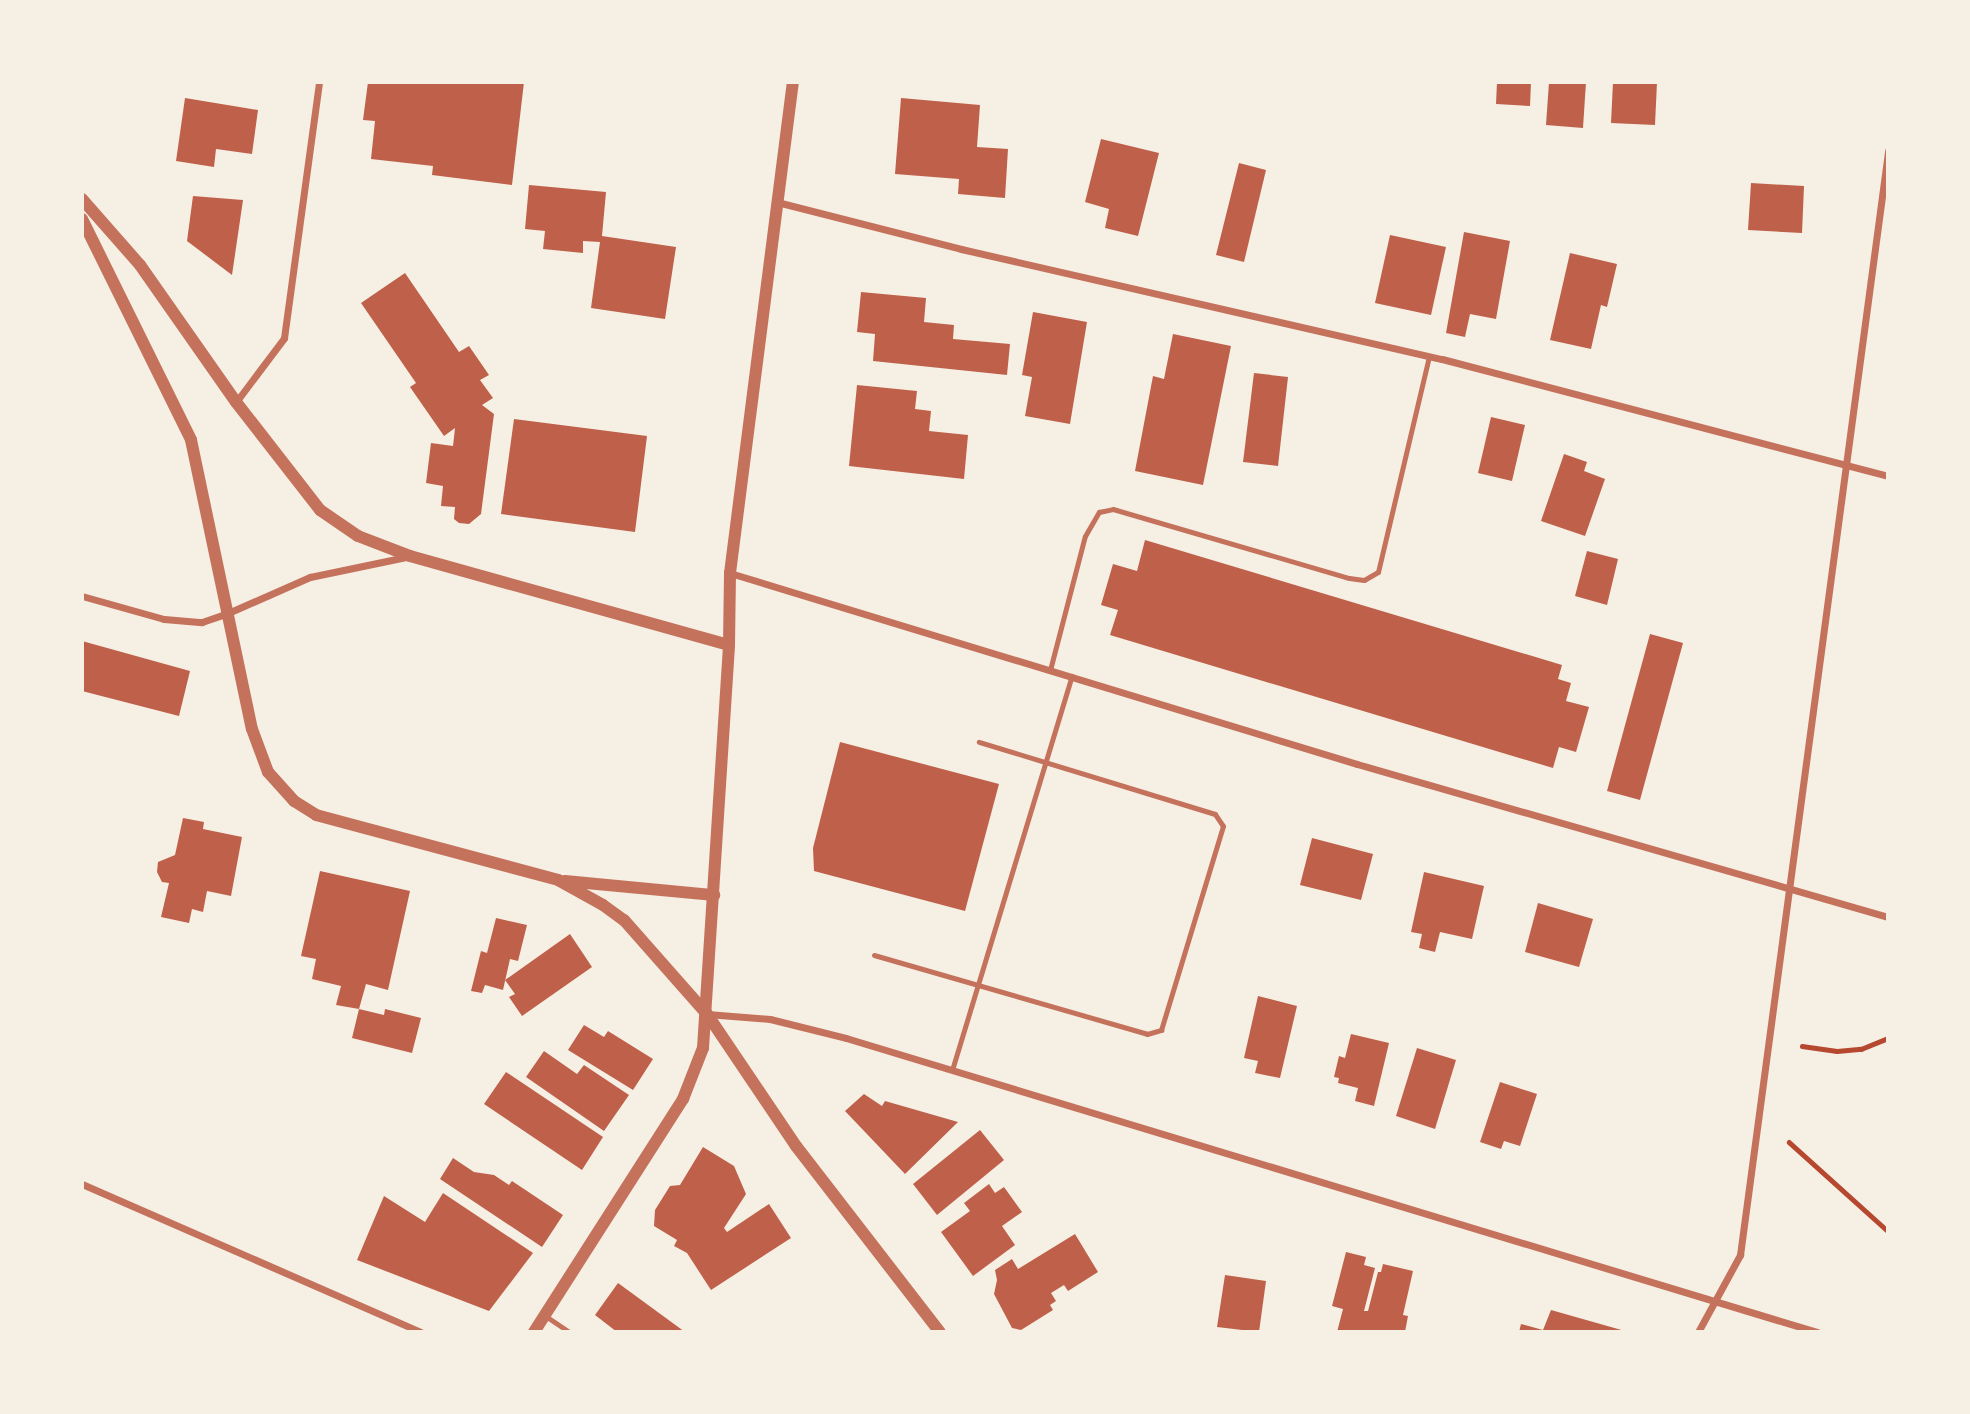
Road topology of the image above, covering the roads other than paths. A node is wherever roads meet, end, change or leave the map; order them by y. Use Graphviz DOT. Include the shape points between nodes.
graph roads {
  1 [pos="319,82"];
  2 [pos="793,82"];
  3 [pos="1888,151"];
  4 [pos="82,199"];
  5 [pos="776,202"];
  6 [pos="82,219"];
  7 [pos="1429,356"];
  8 [pos="236,402"];
  9 [pos="1845,464"];
  10 [pos="1888,476"];
  11 [pos="410,556"];
  12 [pos="730,572"];
  13 [pos="82,596"];
  14 [pos="228,614"];
  15 [pos="729,645"];
  16 [pos="1050,670"];
  17 [pos="1072,676"];
  18 [pos="979,742"];
  19 [pos="1046,762"];
  20 [pos="558,880"];
  21 [pos="1788,888"];
  22 [pos="714,894"];
  23 [pos="1888,918"];
  24 [pos="874,955"];
  25 [pos="978,985"];
  26 [pos="707,1014"];
  27 [pos="952,1070"];
  28 [pos="82,1184"];
  29 [pos="1716,1301"];
  30 [pos="544,1315"];
  31 [pos="421,1332"];
  32 [pos="534,1332"];
  33 [pos="569,1332"];
  34 [pos="940,1332"];
  35 [pos="1698,1332"];
  36 [pos="1817,1332"];
  1 -- 8 [label="street" via="284,338"];
  2 -- 5 [label="street"];
  3 -- 9 [label="street"];
  4 -- 8 [label="street" via="140,265"];
  5 -- 7 [label="street"];
  5 -- 12 [label="street"];
  6 -- 14 [label="street" via="191,440"];
  7 -- 9 [label="street"];
  7 -- 16 [label="lane" via="1378,572 1364,580 1349,578 1113,509 1099,512 1085,536"];
  8 -- 11 [label="street" via="320,510 358,536"];
  9 -- 10 [label="street"];
  9 -- 21 [label="street"];
  11 -- 14 [label="street" via="310,577"];
  11 -- 15 [label="street"];
  12 -- 15 [label="street"];
  12 -- 16 [label="street"];
  13 -- 14 [label="street" via="164,619 202,622"];
  14 -- 20 [label="street" via="252,729 268,772 294,801 316,815"];
  15 -- 22 [label="street"];
  16 -- 17 [label="street"];
  17 -- 19 [label="lane"];
  17 -- 21 [label="street"];
  18 -- 19 [label="lane"];
  19 -- 25 [label="lane"];
  19 -- 25 [label="lane" via="1215,814 1223,826 1165,1018 1161,1030 1147,1034"];
  20 -- 22 [label="street"];
  20 -- 26 [label="street" via="624,920"];
  21 -- 23 [label="street"];
  21 -- 29 [label="street" via="1740,1255"];
  22 -- 26 [label="street"];
  24 -- 25 [label="lane"];
  25 -- 27 [label="lane"];
  26 -- 27 [label="street" via="770,1019"];
  26 -- 30 [label="street" via="703,1048 683,1099"];
  26 -- 34 [label="street" via="796,1146"];
  27 -- 29 [label="street"];
  28 -- 31 [label="street"];
  29 -- 35 [label="street"];
  29 -- 36 [label="street"];
  30 -- 32 [label="street"];
  30 -- 33 [label="lane"];
}
